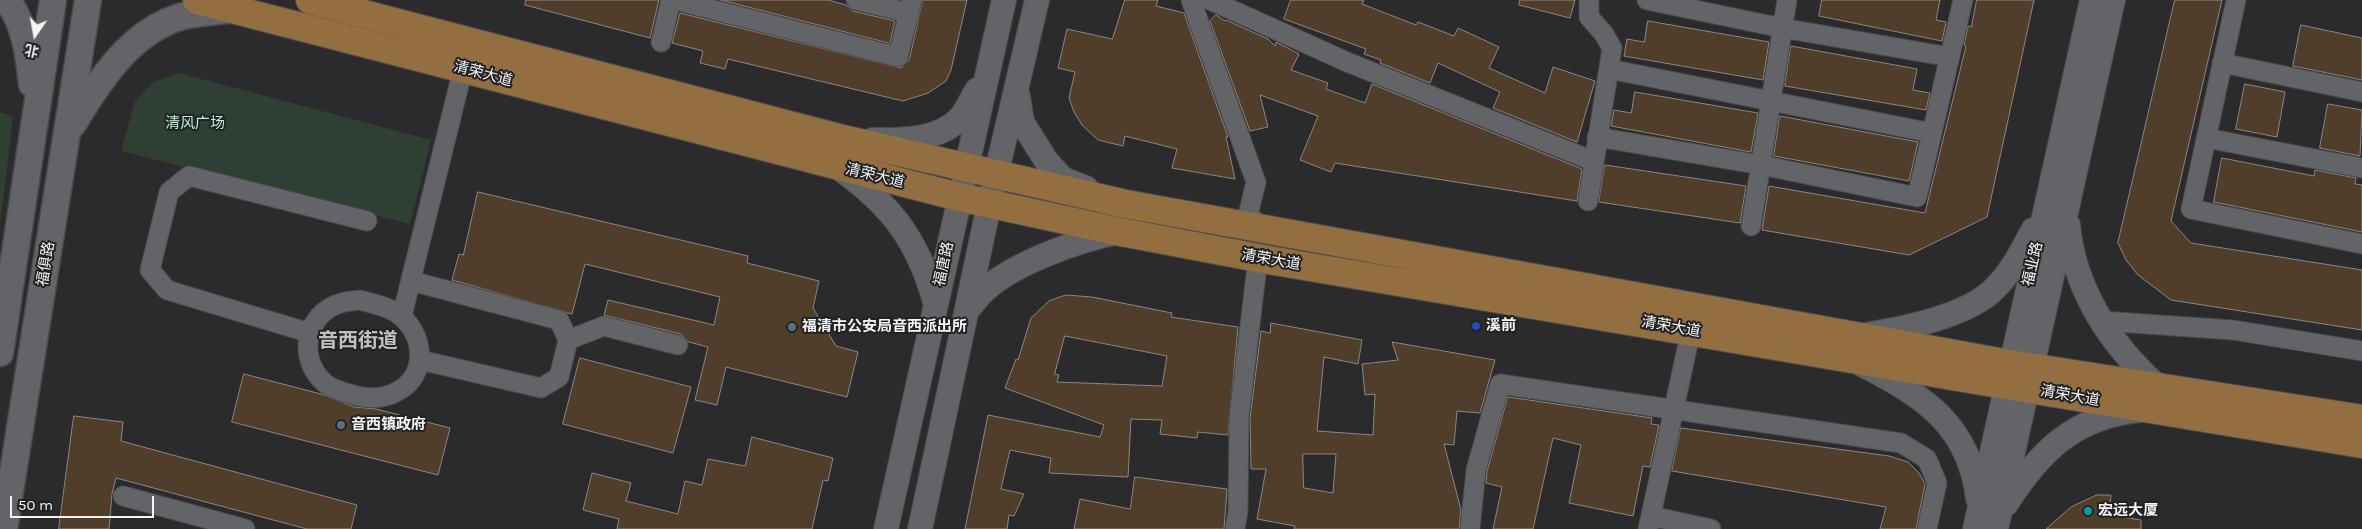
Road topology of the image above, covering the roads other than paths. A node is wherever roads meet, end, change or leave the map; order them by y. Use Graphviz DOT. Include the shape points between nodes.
graph roads {
  1 [pos="7,0"];
  2 [pos="53,0"];
  3 [pos="88,0"];
  4 [pos="197,0"];
  5 [pos="310,0"];
  6 [pos="671,0"];
  7 [pos="681,0"];
  8 [pos="856,0"];
  9 [pos="1004,0"];
  10 [pos="1037,0"];
  11 [pos="1191,0"];
  12 [pos="1210,0"];
  13 [pos="1589,0"];
  14 [pos="1647,0"];
  15 [pos="1787,0"];
  16 [pos="1963,0"];
  17 [pos="2092,0"];
  18 [pos="2113,0"];
  19 [pos="2236,0"];
  20 [pos="910,6"];
  21 [pos="365,7"];
  22 [pos="232,9"];
  23 [pos="1782,28"];
  24 [pos="660,42"];
  25 [pos="1950,57"];
  26 [pos="2222,63"];
  27 [pos="463,69"];
  28 [pos="1609,69"];
  29 [pos="986,76"];
  30 [pos="1017,85"];
  31 [pos="2362,92"];
  32 [pos="1770,102"];
  33 [pos="36,125"];
  34 [pos="1932,133"];
  35 [pos="66,135"];
  36 [pos="1597,137"];
  37 [pos="2206,138"];
  38 [pos="843,139"];
  39 [pos="1593,161"];
  40 [pos="1761,165"];
  41 [pos="835,166"];
  42 [pos="966,167"];
  43 [pos="2362,168"];
  44 [pos="997,174"];
  45 [pos="958,198"];
  46 [pos="1588,200"];
  47 [pos="1126,204"];
  48 [pos="989,205"];
  49 [pos="2056,207"];
  50 [pos="367,221"];
  51 [pos="1751,226"];
  52 [pos="1264,230"];
  53 [pos="1121,232"];
  54 [pos="2362,244"];
  55 [pos="1258,258"];
  56 [pos="411,281"];
  57 [pos="936,303"];
  58 [pos="967,310"];
  59 [pos="402,316"];
  60 [pos="2102,321"];
  61 [pos="1691,330"];
  62 [pos="310,333"];
  63 [pos="568,340"];
  64 [pos="678,345"];
  65 [pos="1852,347"];
  66 [pos="2362,351"];
  67 [pos="0,353"];
  68 [pos="420,360"];
  69 [pos="2018,376"];
  70 [pos="2154,398"];
  71 [pos="1674,411"];
  72 [pos="2362,419"];
  73 [pos="2362,444"];
  74 [pos="123,496"];
  75 [pos="1987,521"];
  76 [pos="1649,522"];
  77 [pos="4,529"];
  78 [pos="245,529"];
  79 [pos="886,529"];
  80 [pos="920,529"];
  81 [pos="1235,529"];
  82 [pos="1470,529"];
  83 [pos="1711,529"];
  84 [pos="1927,529"];
  1 -- 33 [label="main road" via="16,12 28,52"];
  2 -- 33 [label="main road"];
  3 -- 35 [label="main road, 福俱路"];
  4 -- 22 [label="main road, 清荣大道"];
  5 -- 21 [label="main road, 清荣大道"];
  6 -- 24 [label="street"];
  7 -- 20 [label="street" via="898,56"];
  8 -- 20 [label="street"];
  9 -- 29 [label="street, 福唐路"];
  10 -- 30 [label="street"];
  11 -- 52 [label="street" via="1256,182 1248,215"];
  12 -- 39 [label="street" via="1347,62"];
  13 -- 28 [label="street" via="1589,17 1612,48"];
  14 -- 23 [label="street"];
  15 -- 23 [label="street"];
  16 -- 25 [label="street"];
  17 -- 49 [label="street, 福业路"];
  18 -- 49 [label="street, 福业路"];
  19 -- 26 [label="street"];
  21 -- 38 [label="main road, 清荣大道"];
  22 -- 27 [label="main road, 清荣大道"];
  22 -- 35 [label="main road" via="183,16 151,29 114,62"];
  23 -- 25 [label="street"];
  23 -- 32 [label="street"];
  25 -- 34 [label="street"];
  26 -- 31 [label="street"];
  26 -- 37 [label="street"];
  27 -- 41 [label="main road, 清荣大道"];
  27 -- 56 [label="street"];
  28 -- 32 [label="street"];
  28 -- 36 [label="street"];
  29 -- 38 [label="street" via="960,117 937,134 884,140"];
  29 -- 42 [label="street, 福唐路"];
  30 -- 44 [label="street"];
  30 -- 47 [label="street" via="1022,122 1047,162 1063,179"];
  32 -- 34 [label="street"];
  32 -- 40 [label="street"];
  33 -- 67 [label="main road"];
  34 -- 40 [label="street" via="1917,197"];
  35 -- 77 [label="main road, 福俱路"];
  36 -- 39 [label="street"];
  36 -- 40 [label="street"];
  37 -- 43 [label="street"];
  37 -- 54 [label="street" via="2191,209"];
  38 -- 42 [label="main road, 清荣大道"];
  39 -- 46 [label="street"];
  40 -- 51 [label="street"];
  41 -- 45 [label="main road, 清荣大道"];
  41 -- 57 [label="street" via="877,197 899,224 915,250"];
  42 -- 44 [label="main road, 清荣大道"];
  42 -- 45 [label="street, 福唐路"];
  44 -- 47 [label="main road, 清荣大道"];
  44 -- 48 [label="street"];
  45 -- 48 [label="main road, 清荣大道"];
  45 -- 57 [label="street, 福唐路"];
  47 -- 52 [label="main road, 清荣大道"];
  48 -- 53 [label="main road, 清荣大道"];
  48 -- 58 [label="street"];
  49 -- 60 [label="street" via="2083,289"];
  49 -- 65 [label="street" via="1991,292 1956,312"];
  49 -- 69 [label="street, 福业路"];
  50 -- 62 [label="street" via="189,176 169,192 150,270 167,290"];
  52 -- 65 [label="main road, 清荣大道"];
  53 -- 55 [label="main road, 清荣大道"];
  53 -- 58 [label="street" via="1064,247 1008,273"];
  55 -- 61 [label="main road, 清荣大道"];
  55 -- 81 [label="street" via="1239,417"];
  56 -- 59 [label="street"];
  56 -- 63 [label="street" via="559,320"];
  57 -- 79 [label="street, 福唐路"];
  58 -- 80 [label="street"];
  59 -- 62 [label="street" via="360,300 341,303 322,314 312,325"];
  59 -- 68 [label="street" via="416,335"];
  60 -- 66 [label="street" via="2233,330"];
  60 -- 70 [label="street"];
  61 -- 65 [label="main road, 清荣大道"];
  61 -- 71 [label="street"];
  62 -- 68 [label="street" via="307,343 309,360 317,375 344,393 374,398 399,391 411,379"];
  63 -- 64 [label="street" via="604,326"];
  63 -- 68 [label="street" via="559,377 541,388"];
  65 -- 69 [label="main road, 清荣大道"];
  65 -- 75 [label="street" via="1926,401 1947,422 1964,445"];
  69 -- 70 [label="main road, 清荣大道"];
  69 -- 75 [label="street, 福业路"];
  70 -- 72 [label="main road, 清荣大道"];
  70 -- 73 [label="main road, 清荣大道"];
  70 -- 75 [label="street" via="2070,432 2048,450"];
  71 -- 76 [label="street"];
  71 -- 82 [label="street" via="1500,384 1476,470"];
  71 -- 84 [label="street" via="1902,443 1927,459 1937,484"];
  74 -- 78 [label="street"];
  76 -- 83 [label="street"];
}
